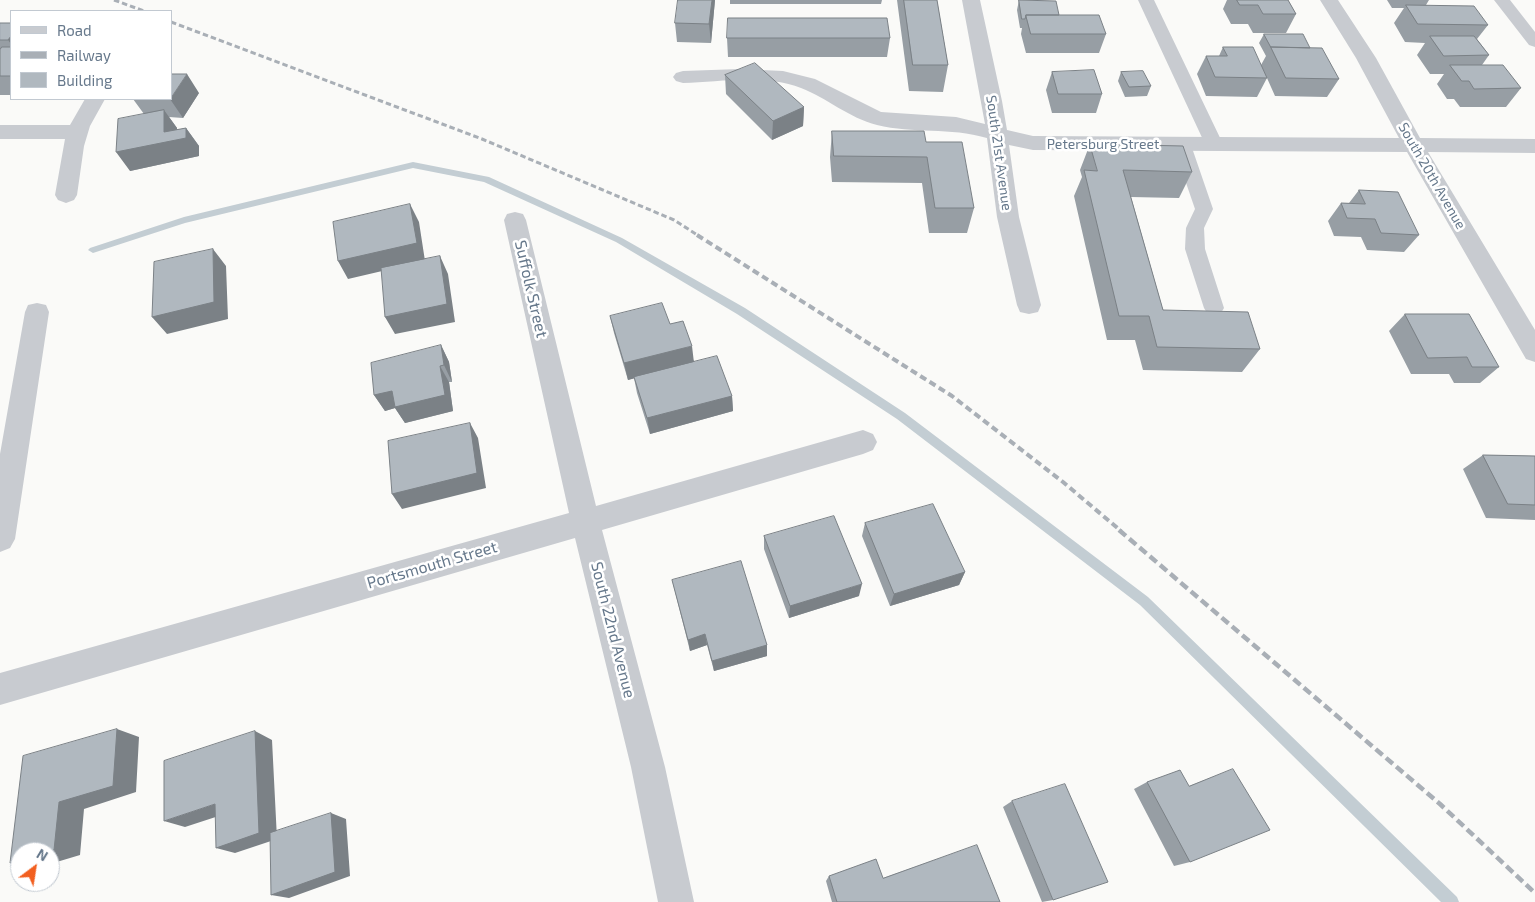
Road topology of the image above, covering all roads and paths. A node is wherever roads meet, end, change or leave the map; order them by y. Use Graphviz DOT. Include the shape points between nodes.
graph roads {
  1 [pos="972,0"];
  2 [pos="1146,0"];
  3 [pos="1329,0"];
  4 [pos="1502,0"];
  5 [pos="1535,42"];
  6 [pos="683,77"];
  7 [pos="94,100"];
  8 [pos="0,132"];
  9 [pos="78,132"];
  10 [pos="997,136"];
  11 [pos="1182,144"];
  12 [pos="1214,144"];
  13 [pos="1413,145"];
  14 [pos="1535,146"];
  15 [pos="66,195"];
  16 [pos="515,220"];
  17 [pos="1029,305"];
  18 [pos="1214,308"];
  19 [pos="37,312"];
  20 [pos="1535,352"];
  21 [pos="547,359"];
  22 [pos="864,442"];
  23 [pos="585,521"];
  24 [pos="0,539"];
  25 [pos="0,689"];
  26 [pos="676,902"];
  1 -- 10 [label="street, South 21st Avenue"];
  2 -- 12 [label="lane"];
  3 -- 13 [label="street, South 20th Avenue" via="1366,58"];
  4 -- 5 [label="lane"];
  6 -- 10 [label="street, Petersburg Street" via="773,76 798,80 876,118 903,123 957,124"];
  7 -- 9 [label="street"];
  8 -- 9 [label="street"];
  9 -- 15 [label="street"];
  10 -- 11 [label="street, Petersburg Street" via="1033,143"];
  10 -- 17 [label="street, South 21st Avenue" via="1008,218"];
  11 -- 12 [label="street, Petersburg Street"];
  11 -- 18 [label="lane" via="1204,208 1195,228 1195,250"];
  12 -- 13 [label="street, Petersburg Street"];
  13 -- 14 [label="street, Petersburg Street"];
  13 -- 20 [label="street, South 20th Avenue"];
  16 -- 21 [label="street, Suffolk Street"];
  19 -- 24 [label="street"];
  21 -- 23 [label="street, South 22nd Avenue"];
  22 -- 23 [label="street, Portsmouth Street"];
  23 -- 25 [label="street, Portsmouth Street"];
  23 -- 26 [label="street, South 22nd Avenue" via="648,767"];
}
